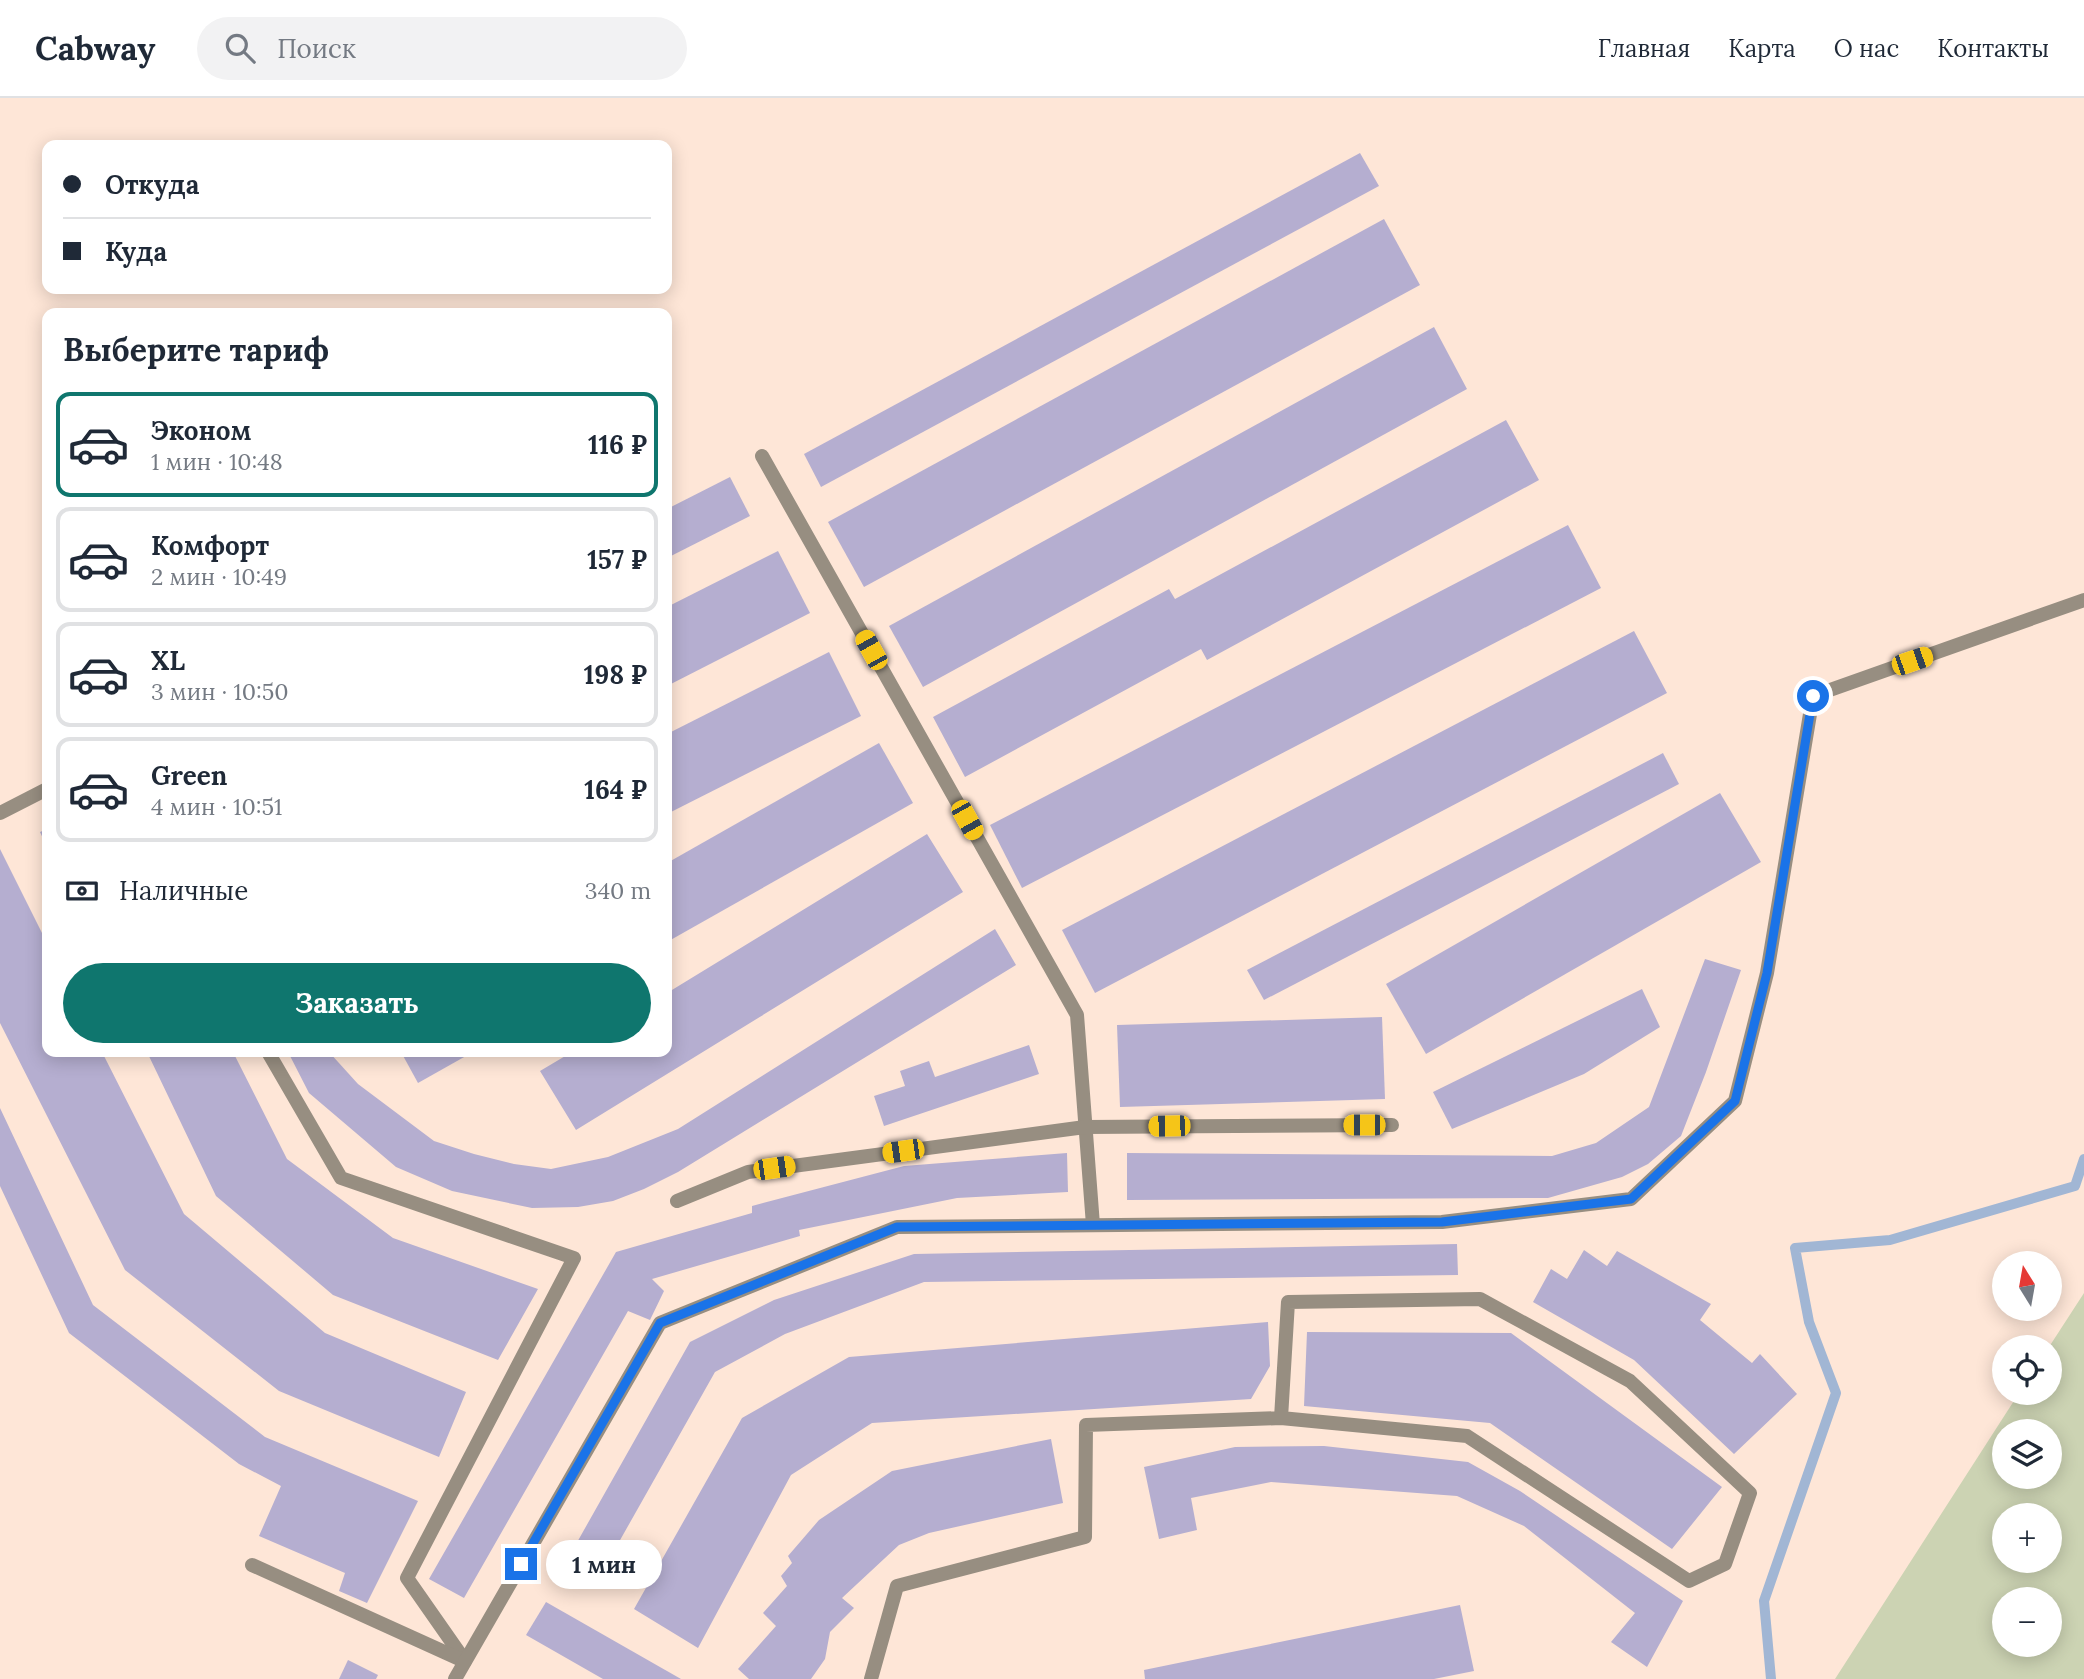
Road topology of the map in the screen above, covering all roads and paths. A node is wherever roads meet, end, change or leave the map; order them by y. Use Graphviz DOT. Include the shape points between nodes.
graph roads {
  1 [pos="762,456"];
  2 [pos="2084,600"];
  3 [pos="42,792"];
  4 [pos="0,813"];
  5 [pos="271,1057"];
  6 [pos="1392,1125"];
  7 [pos="1085,1127"];
  8 [pos="677,1201"];
  9 [pos="1093,1225"];
  10 [pos="1281,1418"];
  11 [pos="252,1565"];
  12 [pos="465,1661"];
  13 [pos="455,1679"];
  14 [pos="871,1679"];
  1 -- 7 [label="lane" via="1077,1015"];
  2 -- 9 [label="lane" via="1813,696 1767,973 1735,1101 1631,1199 1442,1222"];
  3 -- 4 [label="lane"];
  5 -- 12 [label="lane" via="341,1178 574,1258 407,1578"];
  6 -- 7 [label="lane"];
  7 -- 8 [label="lane" via="748,1172"];
  7 -- 9 [label="lane"];
  9 -- 12 [label="lane" via="897,1227 660,1323"];
  10 -- 10 [label="lane" via="1468,1436 1689,1581 1725,1564 1750,1493 1630,1381 1480,1299 1288,1302"];
  10 -- 14 [label="lane" via="1086,1425 1085,1537 897,1586"];
  11 -- 12 [label="lane"];
  12 -- 13 [label="lane"];
}
